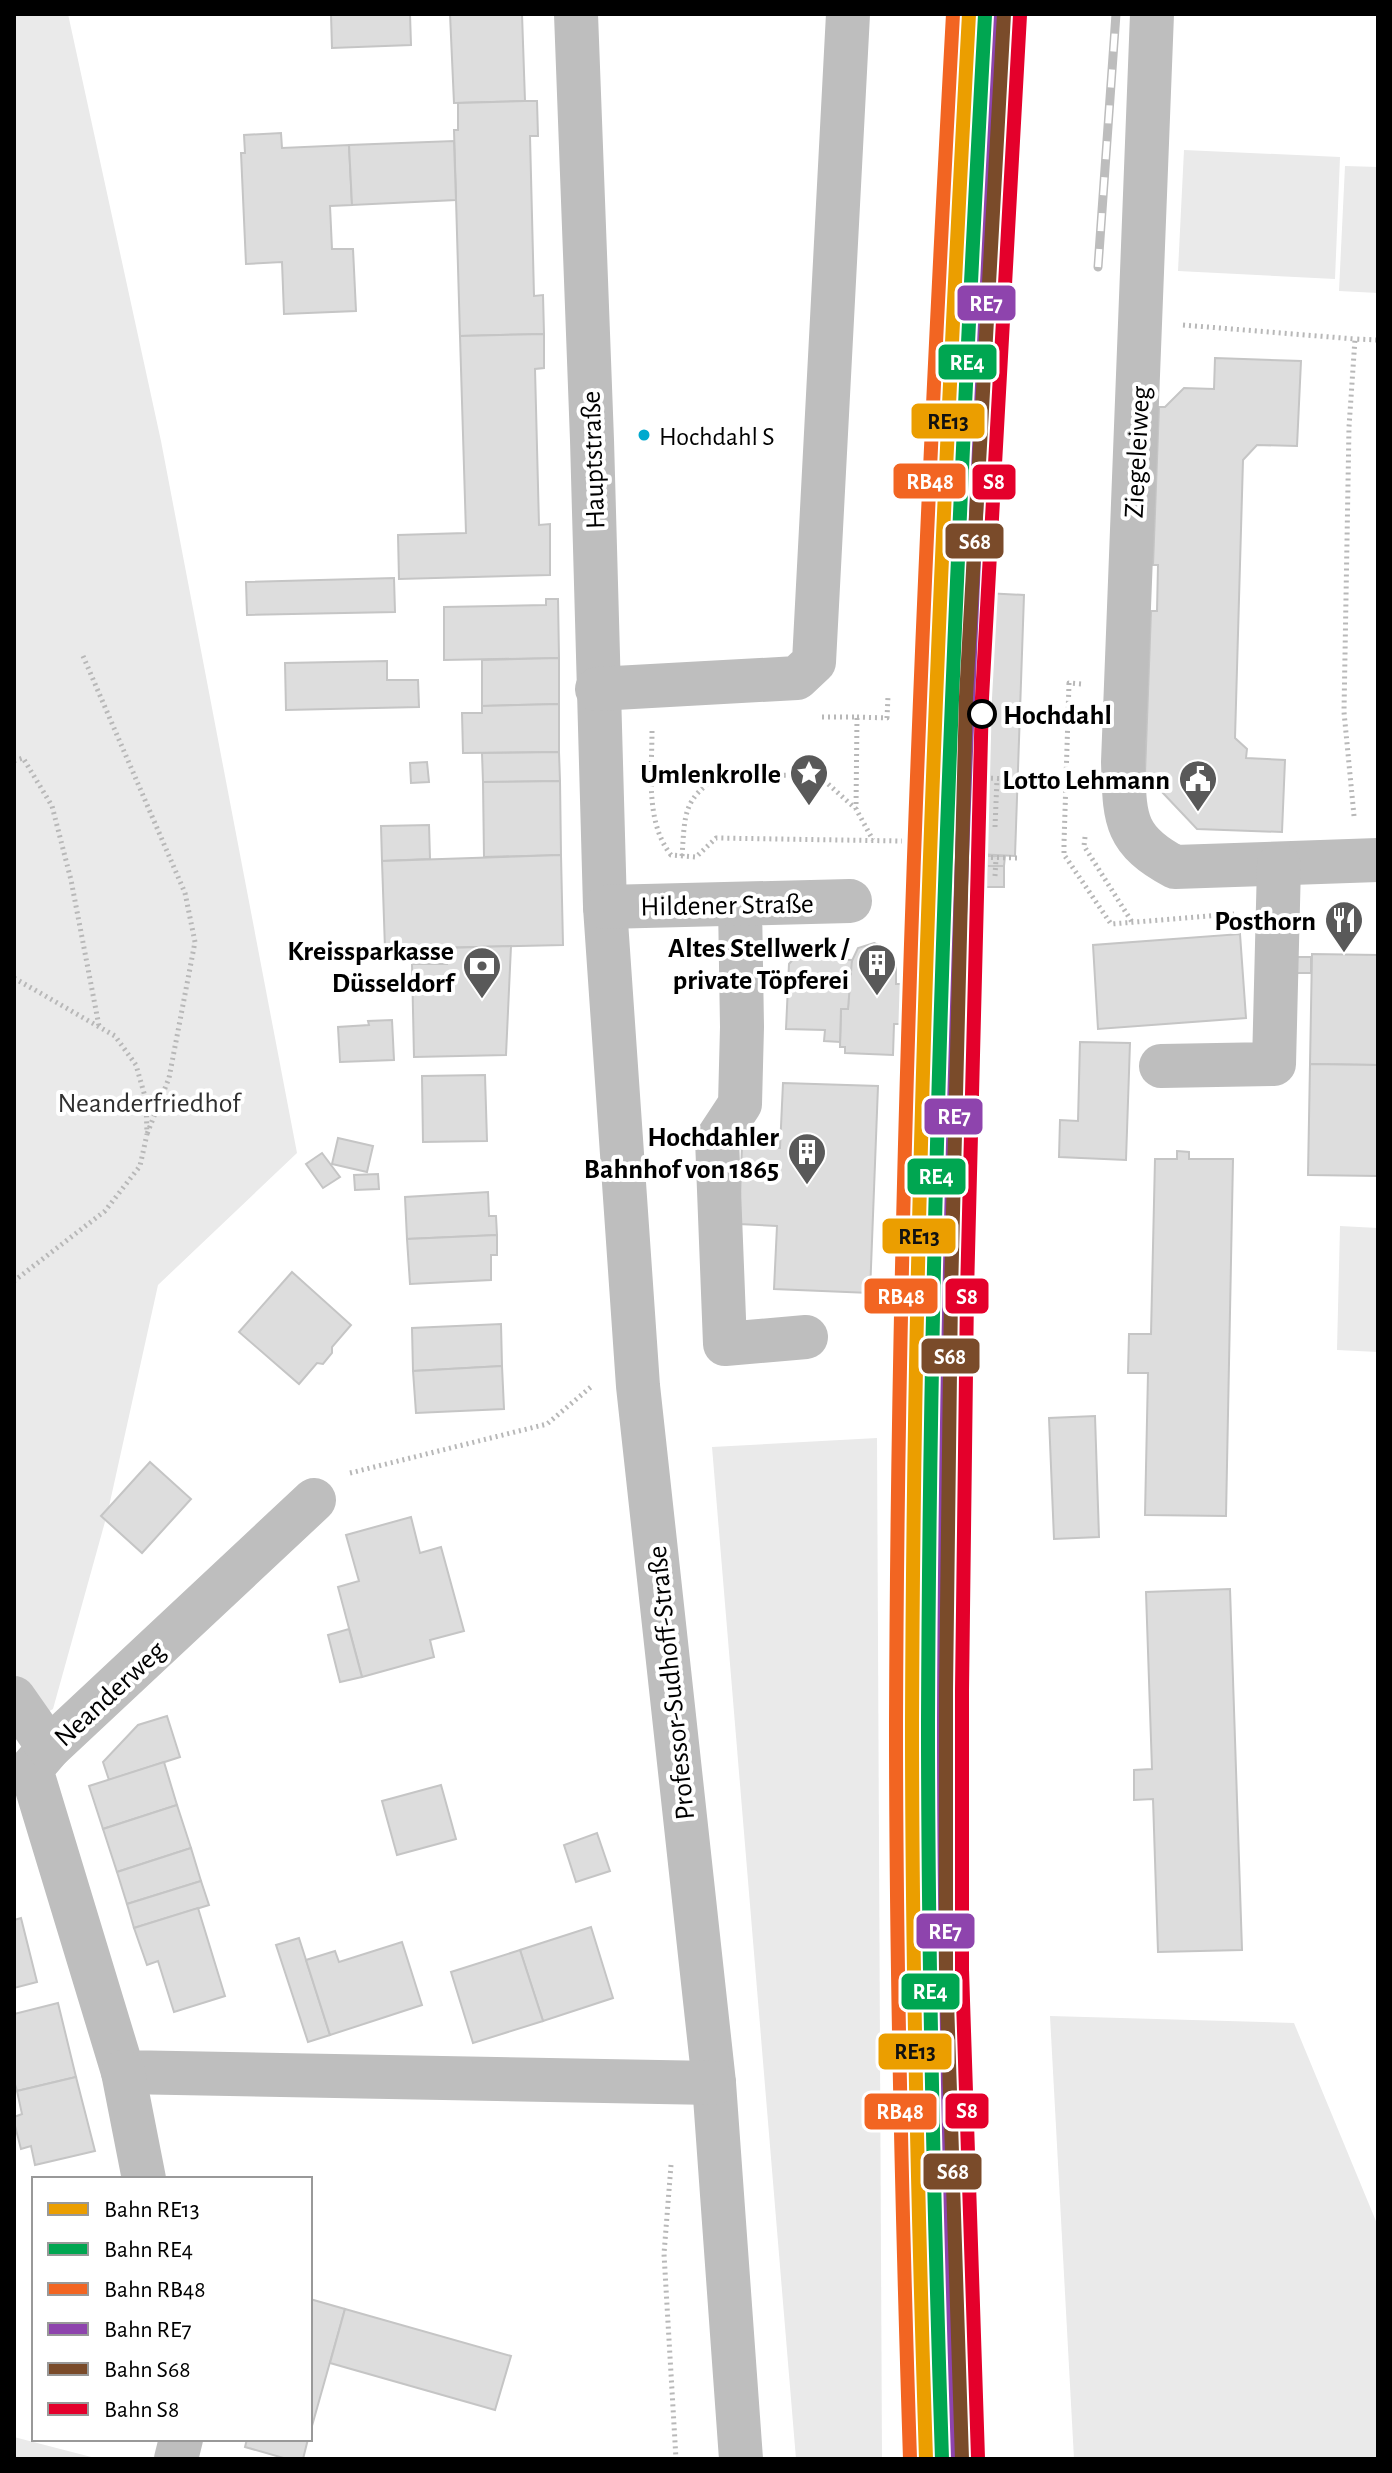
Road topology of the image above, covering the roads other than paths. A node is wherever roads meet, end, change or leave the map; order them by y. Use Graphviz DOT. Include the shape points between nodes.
graph roads {
  1 [pos="576,14"];
  2 [pos="848,14"];
  3 [pos="1152,14"];
  4 [pos="597,689"];
  5 [pos="1366,860"];
  6 [pos="1279,865"];
  7 [pos="850,901"];
  8 [pos="740,904"];
  9 [pos="605,907"];
  10 [pos="1161,1066"];
  11 [pos="806,1337"];
  12 [pos="314,1500"];
  13 [pos="14,1698"];
  14 [pos="49,1748"];
  15 [pos="123,2072"];
  16 [pos="714,2083"];
  17 [pos="144,2177"];
  18 [pos="741,2459"];
  1 -- 4 [label="street, Hauptstraße"];
  2 -- 4 [label="street" via="814,662 797,678"];
  3 -- 6 [label="street, Ziegeleiweg" via="1124,813 1151,855 1175,867"];
  4 -- 9 [label="street, Hauptstraße"];
  5 -- 6 [label="street"];
  6 -- 10 [label="street" via="1274,1064"];
  7 -- 8 [label="street, Hildener Straße"];
  8 -- 9 [label="street, Hildener Straße"];
  8 -- 11 [label="street" via="740,1104 717,1139 725,1344"];
  9 -- 16 [label="street, Professor-Sudhoff-Straße" via="638,1386"];
  12 -- 14 [label="street, Neanderweg"];
  13 -- 14 [label="street"];
  14 -- 15 [label="street, Neanderweg" via="31,1769"];
  15 -- 16 [label="street"];
  15 -- 17 [label="street, Neanderweg"];
  16 -- 18 [label="street, Professor-Sudhoff-Straße"];
}
